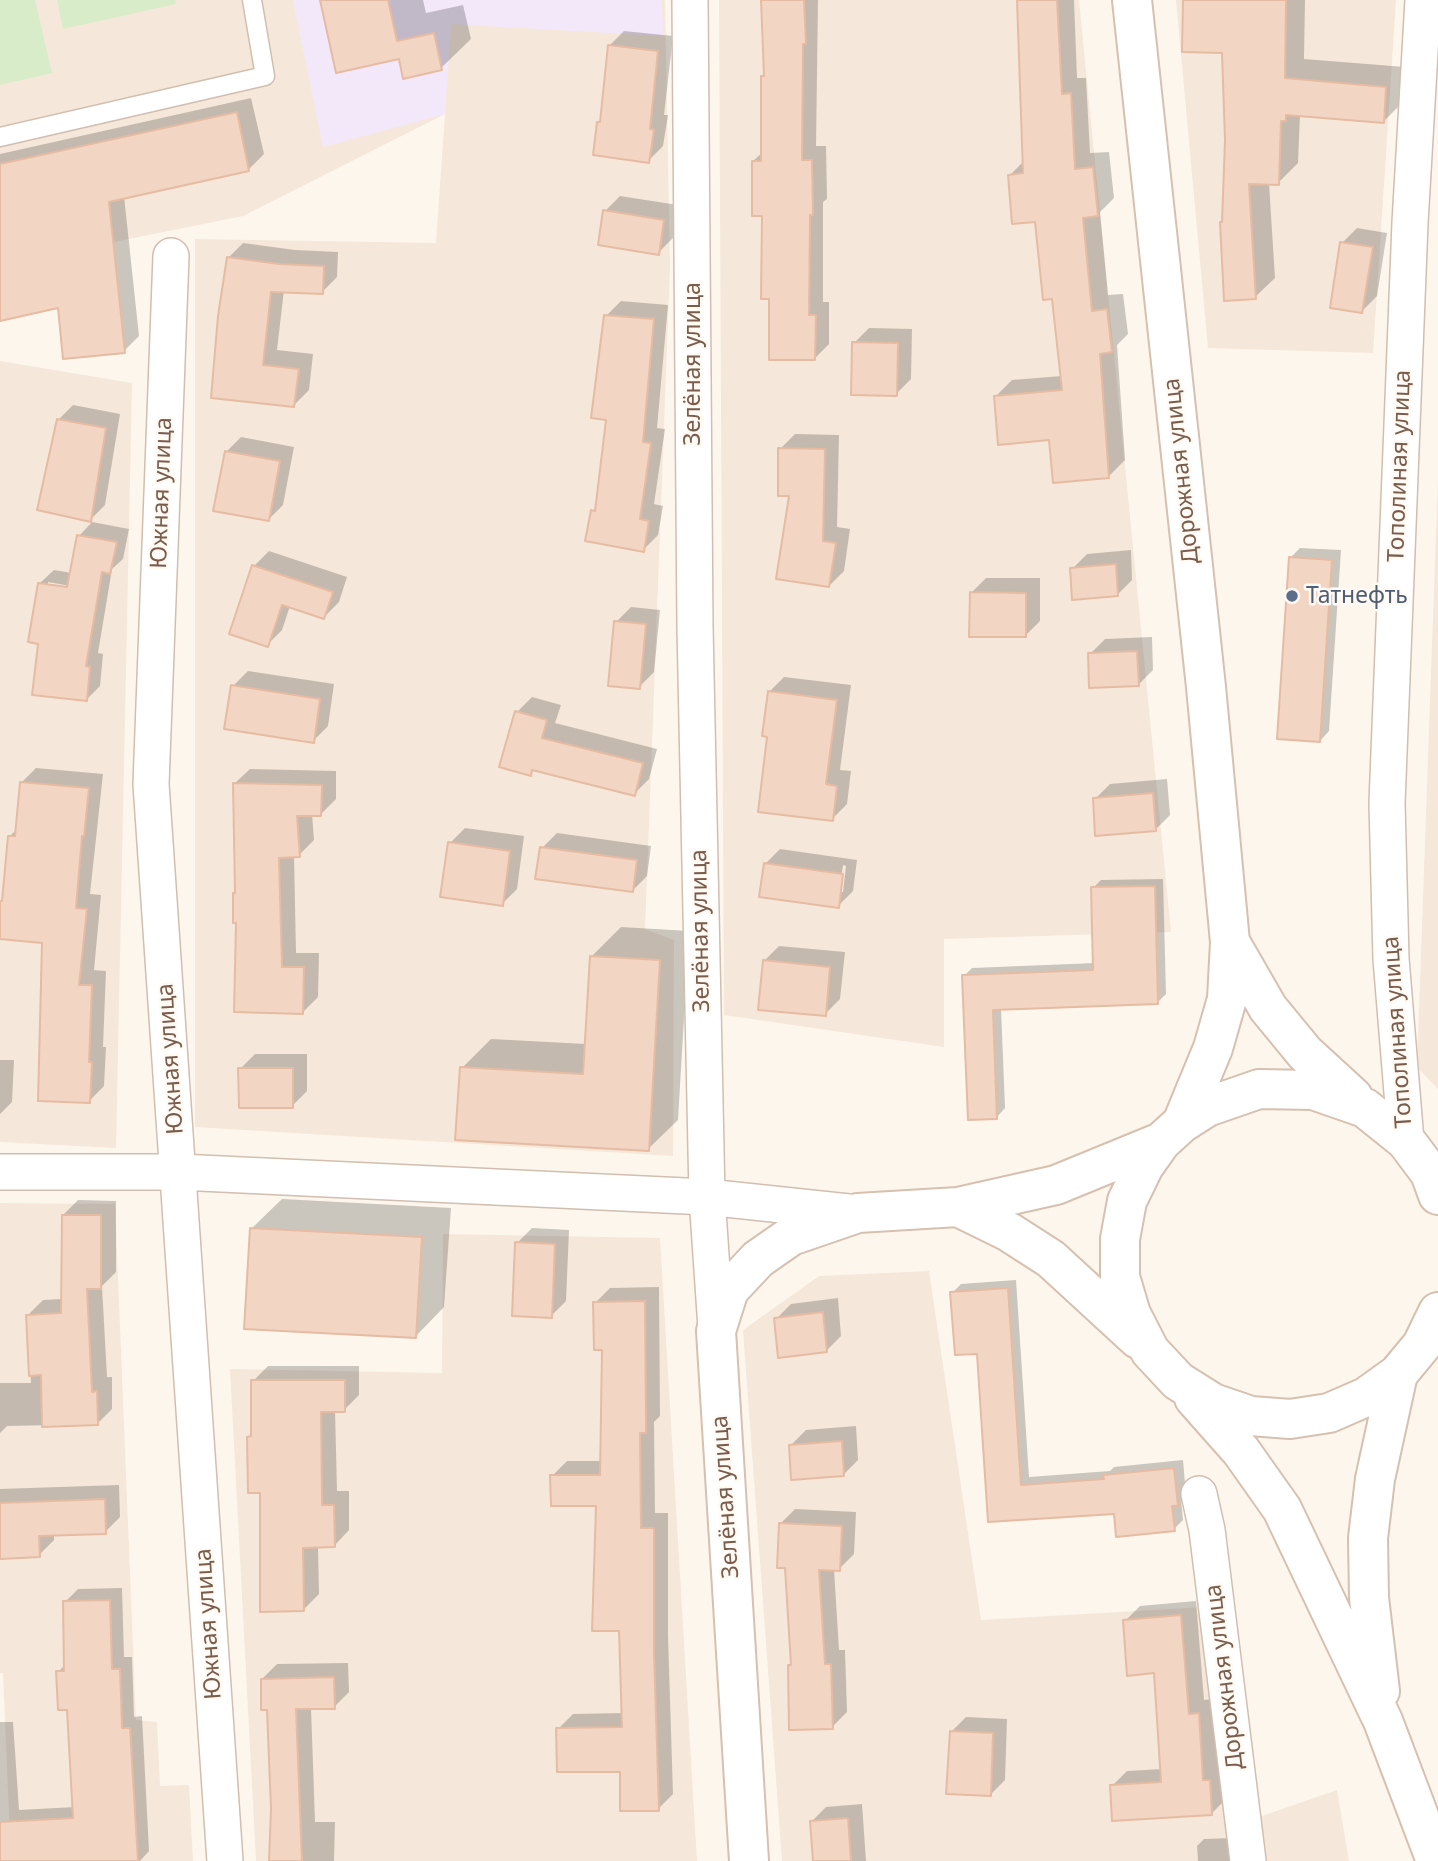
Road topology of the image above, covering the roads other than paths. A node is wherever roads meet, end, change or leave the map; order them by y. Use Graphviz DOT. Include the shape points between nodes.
graph roads {
  1 [pos="252,0"];
  2 [pos="690,0"];
  3 [pos="1132,0"];
  4 [pos="1423,0"];
  5 [pos="0,137"];
  6 [pos="171,256"];
  7 [pos="1230,942"];
  8 [pos="1365,1108"];
  9 [pos="1172,1133"];
  10 [pos="1406,1141"];
  11 [pos="0,1172"];
  12 [pos="179,1172"];
  13 [pos="1435,1182"];
  14 [pos="707,1197"];
  15 [pos="958,1207"];
  16 [pos="858,1213"];
  17 [pos="1433,1330"];
  18 [pos="716,1331"];
  19 [pos="1150,1350"];
  20 [pos="1398,1374"];
  21 [pos="1178,1381"];
  22 [pos="1199,1494"];
  23 [pos="1383,1721"];
  24 [pos="225,1861"];
  25 [pos="749,1861"];
  26 [pos="1248,1861"];
  27 [pos="1436,1861"];
  1 -- 5 [label="lane" via="265,76"];
  2 -- 14 [label="street, Зелёная улица" via="695,641"];
  3 -- 7 [label="main road, Дорожная улица"];
  4 -- 10 [label="street, Тополиная улица" via="1387,803 1391,958"];
  6 -- 12 [label="street, Южная улица" via="151,783"];
  7 -- 8 [label="main road" via="1268,1008 1305,1052"];
  7 -- 9 [label="main road, Дорожная улица" via="1227,999 1213,1048"];
  8 -- 9 [label="main road" via="1313,1090 1259,1090 1207,1107"];
  8 -- 10 [label="main road"];
  9 -- 15 [label="main road" via="1056,1185"];
  9 -- 19 [label="main road" via="1144,1166 1127,1200 1119,1239 1120,1277 1131,1314"];
  10 -- 13 [label="main road"];
  11 -- 12 [label="street"];
  12 -- 14 [label="street"];
  12 -- 24 [label="street, Южная улица"];
  14 -- 16 [label="street"];
  14 -- 18 [label="street, Зелёная улица"];
  15 -- 16 [label="main road"];
  15 -- 19 [label="main road" via="1052,1259"];
  16 -- 18 [label="main road" via="791,1236 758,1259 729,1290"];
  17 -- 20 [label="main road"];
  18 -- 25 [label="main road, Зелёная улица"];
  19 -- 21 [label="main road"];
  20 -- 21 [label="main road" via="1354,1403 1329,1413 1290,1419 1251,1416 1213,1403"];
  20 -- 23 [label="main road" via="1375,1479 1368,1538 1369,1598"];
  21 -- 23 [label="main road" via="1241,1451 1282,1509"];
  22 -- 26 [label="street, Дорожная улица"];
  23 -- 27 [label="main road"];
}
